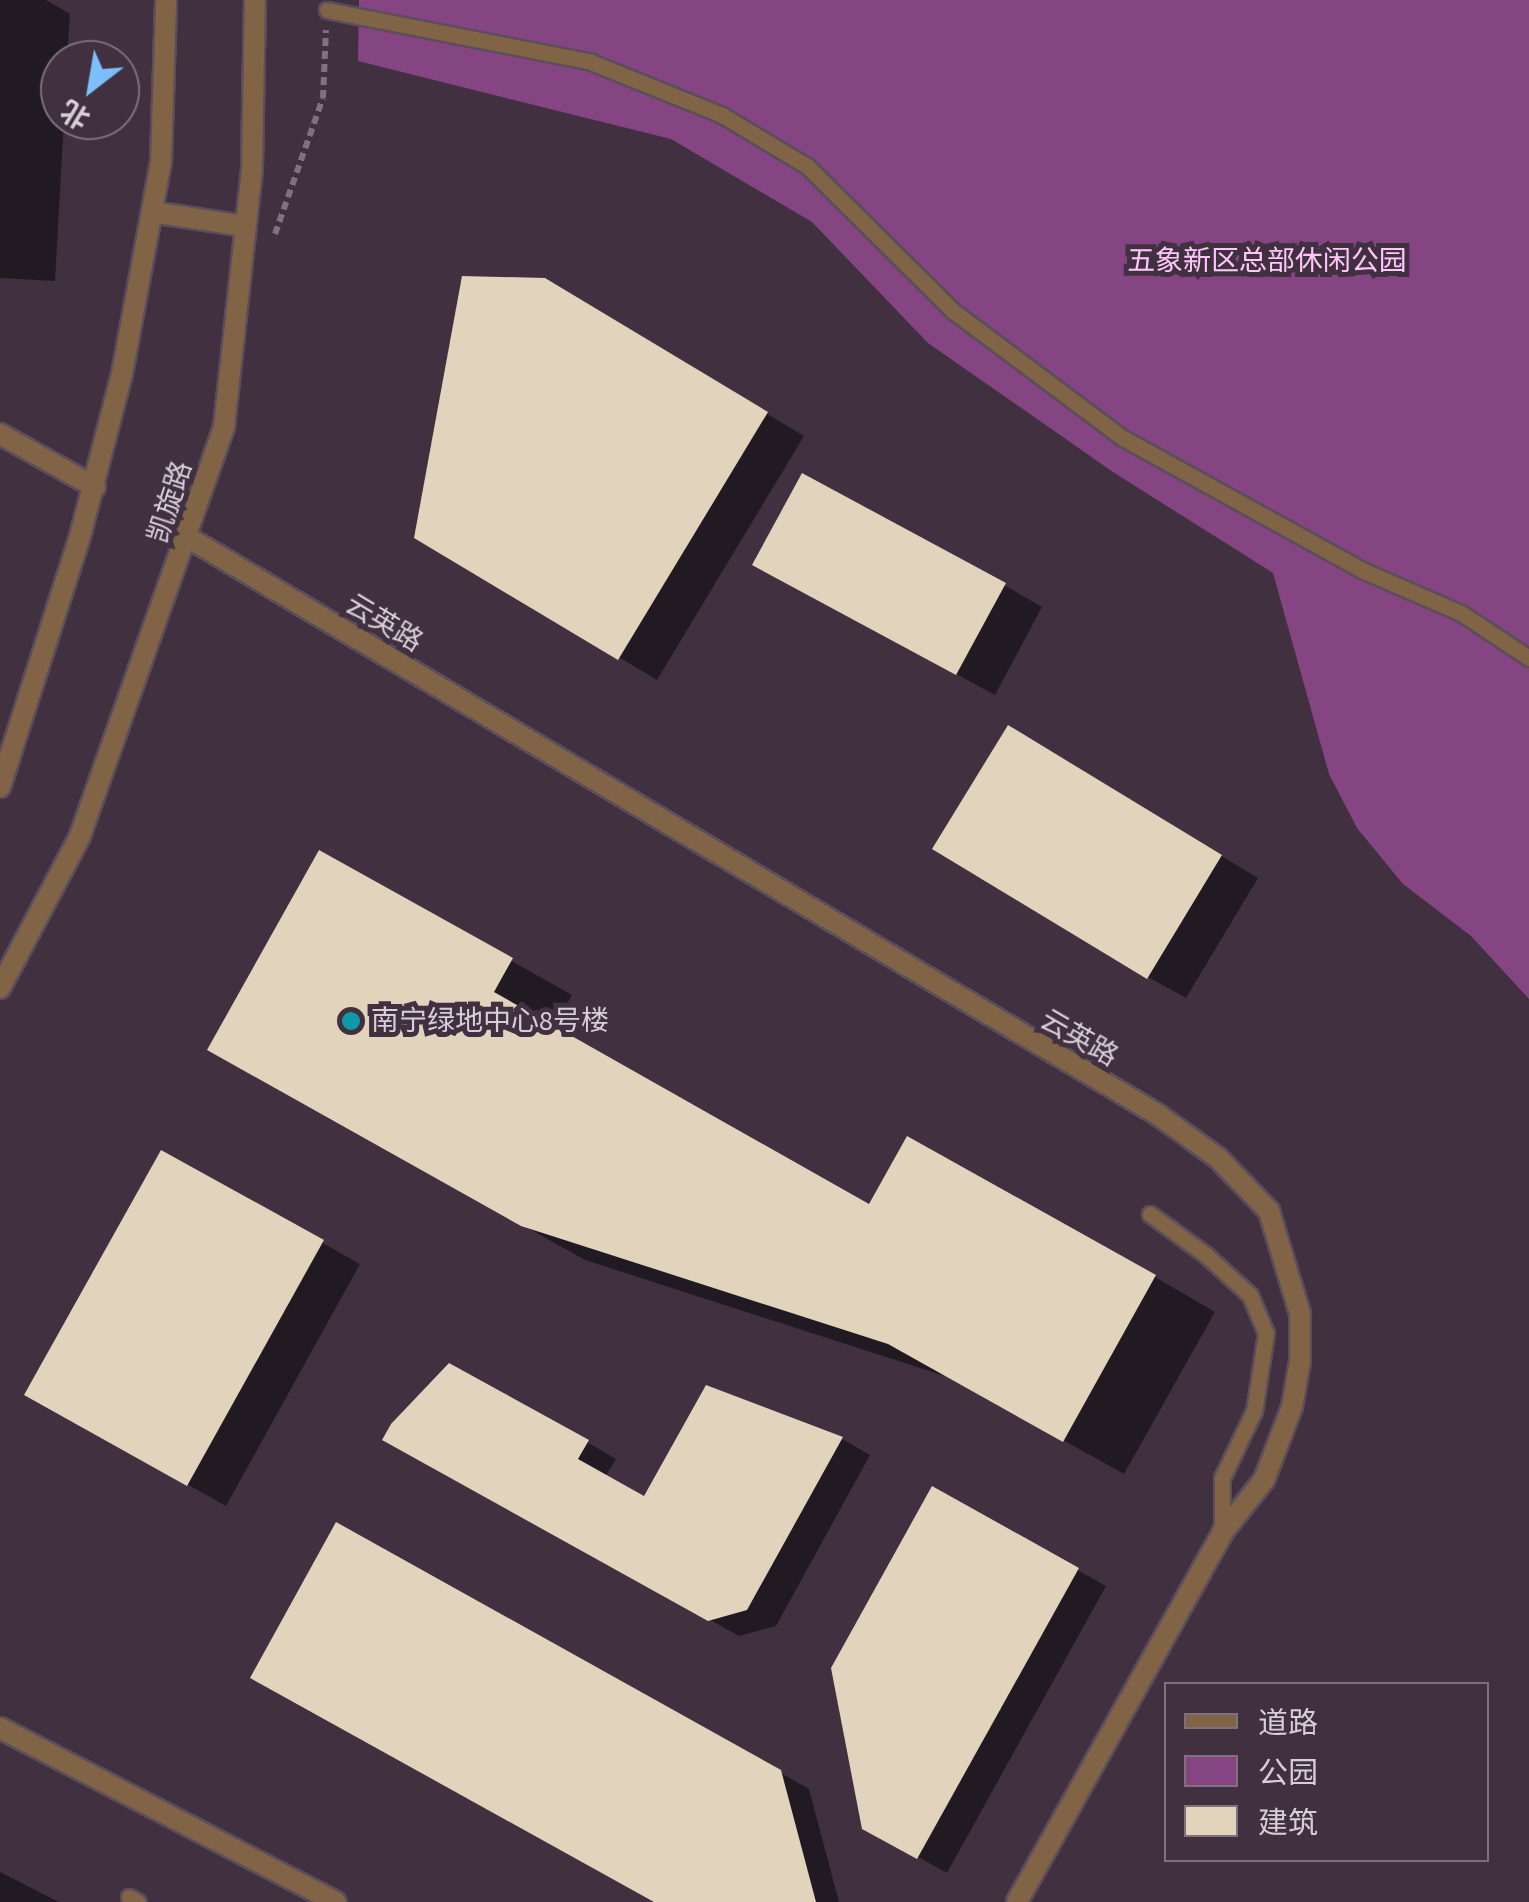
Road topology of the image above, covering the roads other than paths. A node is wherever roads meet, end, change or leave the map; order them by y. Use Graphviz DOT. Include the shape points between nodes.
graph roads {
  1 [pos="166,0"];
  2 [pos="255,0"];
  3 [pos="326,10"];
  4 [pos="152,212"];
  5 [pos="245,226"];
  6 [pos="0,434"];
  7 [pos="94,487"];
  8 [pos="188,537"];
  9 [pos="1529,658"];
  10 [pos="0,787"];
  11 [pos="0,988"];
  12 [pos="1150,1214"];
  13 [pos="1222,1533"];
  14 [pos="0,1728"];
  15 [pos="336,1902"];
  16 [pos="1017,1902"];
  1 -- 4 [label="street" via="161,162"];
  2 -- 5 [label="street, 凯旋路"];
  3 -- 9 [label="lane" via="591,62 722,115 807,166 953,311 1123,438 1362,570 1461,612"];
  4 -- 5 [label="street"];
  4 -- 7 [label="street"];
  5 -- 8 [label="street, 凯旋路" via="224,427"];
  6 -- 7 [label="street"];
  7 -- 10 [label="street"];
  8 -- 11 [label="street, 凯旋路" via="80,836"];
  8 -- 13 [label="street, 云英路" via="1156,1114 1218,1158 1269,1211 1300,1314 1292,1406 1264,1480"];
  12 -- 13 [label="lane" via="1250,1296 1266,1333 1254,1411 1222,1478"];
  13 -- 16 [label="street, 云英路"];
  14 -- 15 [label="street"];
}
